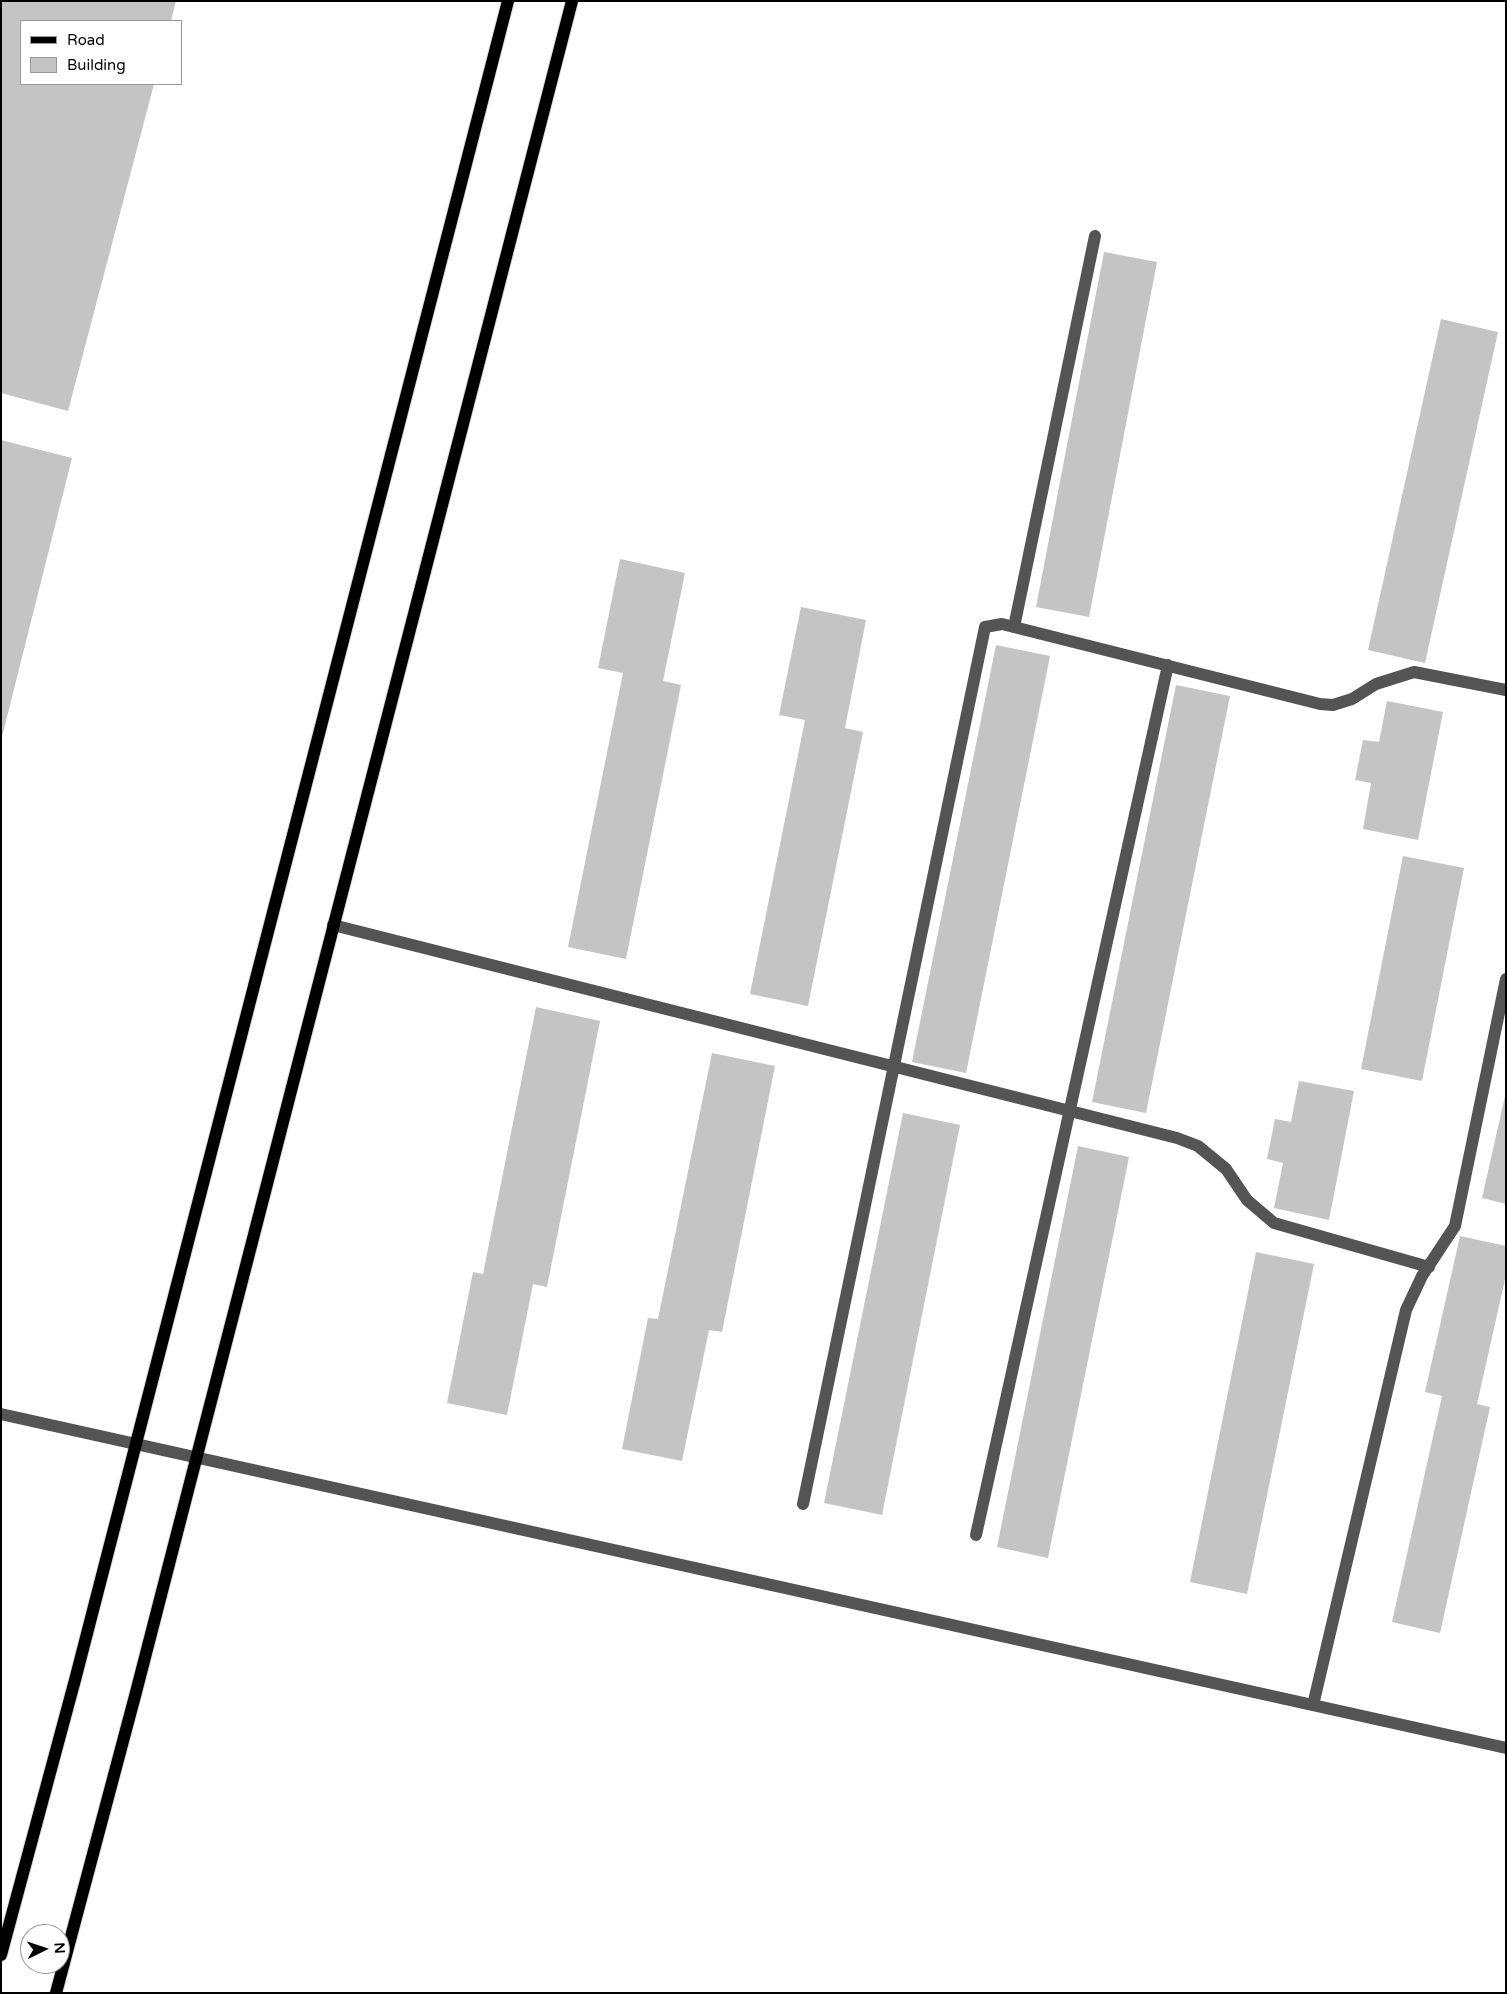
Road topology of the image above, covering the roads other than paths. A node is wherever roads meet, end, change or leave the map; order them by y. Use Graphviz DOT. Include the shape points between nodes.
graph roads {
  1 [pos="508,1"];
  2 [pos="572,1"];
  3 [pos="1095,236"];
  4 [pos="1014,627"];
  5 [pos="1168,666"];
  6 [pos="1506,690"];
  7 [pos="333,924"];
  8 [pos="1506,979"];
  9 [pos="894,1066"];
  10 [pos="1070,1111"];
  11 [pos="1428,1267"];
  12 [pos="1,1414"];
  13 [pos="135,1444"];
  14 [pos="196,1458"];
  15 [pos="803,1504"];
  16 [pos="976,1535"];
  17 [pos="1313,1705"];
  18 [pos="1506,1748"];
  19 [pos="1,1955"];
  20 [pos="56,1993"];
  1 -- 13 [label="main road"];
  2 -- 7 [label="main road"];
  3 -- 4 [label="street"];
  4 -- 5 [label="street"];
  4 -- 9 [label="street" via="1002,624 985,627"];
  5 -- 6 [label="street" via="1333,705 1352,699 1376,684 1414,672"];
  5 -- 10 [label="street"];
  7 -- 9 [label="street"];
  7 -- 14 [label="main road"];
  8 -- 11 [label="street" via="1455,1226"];
  9 -- 10 [label="street"];
  9 -- 15 [label="street"];
  10 -- 11 [label="street" via="1198,1146 1226,1169 1247,1200 1274,1222"];
  10 -- 16 [label="street"];
  11 -- 17 [label="street" via="1406,1310"];
  12 -- 13 [label="street"];
  13 -- 14 [label="street"];
  13 -- 19 [label="main road"];
  14 -- 17 [label="street"];
  14 -- 20 [label="main road"];
  17 -- 18 [label="street"];
}
